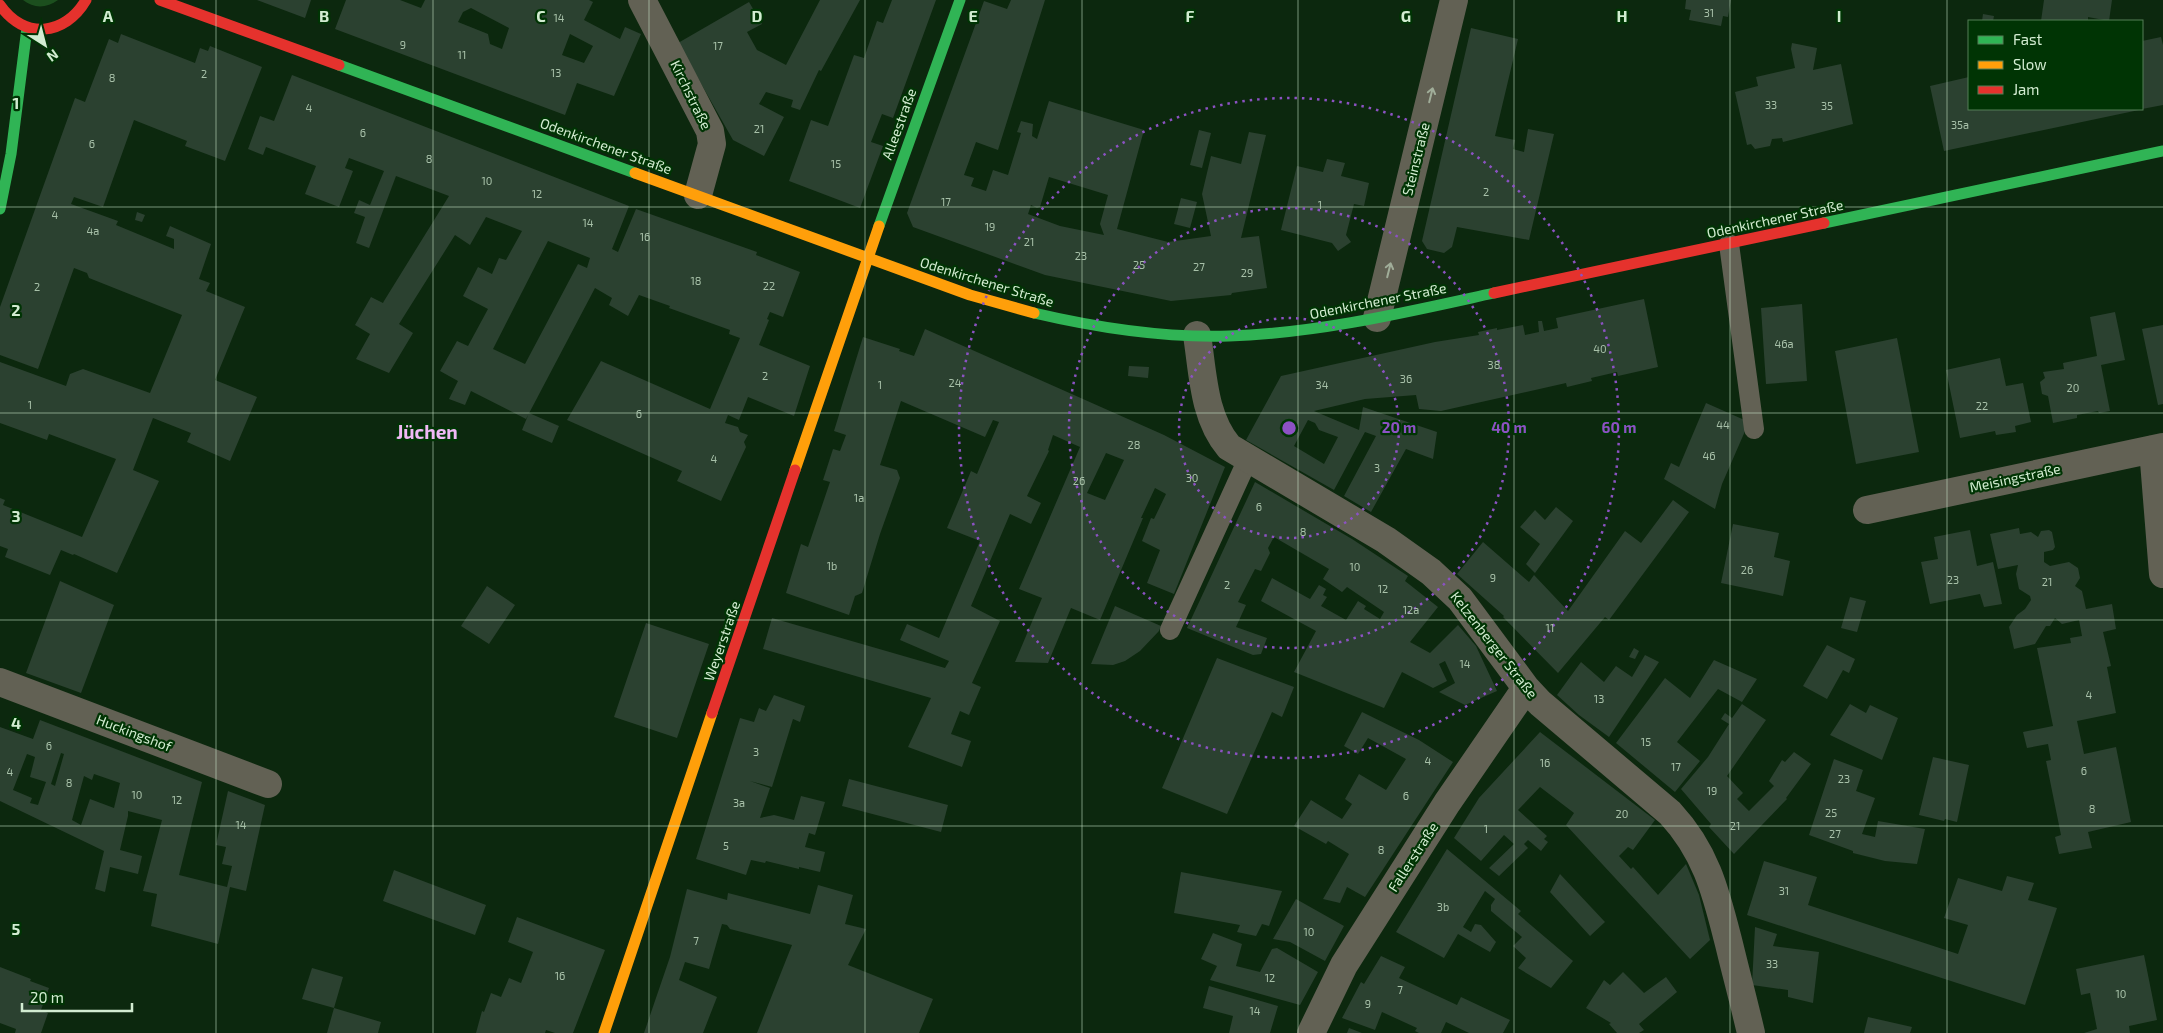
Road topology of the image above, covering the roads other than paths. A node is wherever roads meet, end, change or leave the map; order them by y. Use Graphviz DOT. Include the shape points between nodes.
graph roads {
  1 [pos="86,0"];
  2 [pos="160,0"];
  3 [pos="642,0"];
  4 [pos="960,0"];
  5 [pos="1454,0"];
  6 [pos="0,5"];
  7 [pos="28,28"];
  8 [pos="2163,151"];
  9 [pos="698,195"];
  10 [pos="0,209"];
  11 [pos="1729,244"];
  12 [pos="867,258"];
  13 [pos="1377,318"];
  14 [pos="1197,336"];
  15 [pos="1754,429"];
  16 [pos="2158,448"];
  17 [pos="1248,459"];
  18 [pos="1867,510"];
  19 [pos="2163,574"];
  20 [pos="1170,630"];
  21 [pos="0,682"];
  22 [pos="1526,688"];
  23 [pos="268,784"];
  24 [pos="604,1033"];
  25 [pos="1311,1033"];
  26 [pos="1751,1033"];
  1 -- 7 [label="main road" via="77,15 66,23 41,31"];
  2 -- 9 [label="main road, Odenkirchener Straße"];
  3 -- 9 [label="street, Kirchstraße" via="710,131 712,144"];
  4 -- 12 [label="main road, Alleestraße"];
  13 -- 5 [label="street, Steinstraße, one-way"];
  6 -- 7 [label="main road" via="13,21"];
  7 -- 10 [label="main road"];
  8 -- 11 [label="main road, Odenkirchener Straße"];
  9 -- 12 [label="main road, Odenkirchener Straße"];
  11 -- 13 [label="main road, Odenkirchener Straße"];
  11 -- 15 [label="lane"];
  12 -- 14 [label="main road, Odenkirchener Straße" via="970,295 1032,313 1109,328"];
  12 -- 24 [label="main road, Weyerstraße"];
  13 -- 14 [label="main road, Odenkirchener Straße" via="1284,332"];
  14 -- 17 [label="street, Kelzenberger Straße" via="1212,420 1229,446"];
  16 -- 18 [label="street, Meisingstraße"];
  16 -- 19 [label="street"];
  17 -- 20 [label="lane"];
  17 -- 22 [label="street, Kelzenberger Straße" via="1386,540 1431,572 1470,610"];
  21 -- 23 [label="street, Huckingshof"];
  22 -- 25 [label="street, Fallerstraße" via="1447,803 1344,965"];
  22 -- 26 [label="street, Kelzenberger Straße" via="1686,830 1715,887"];
}
